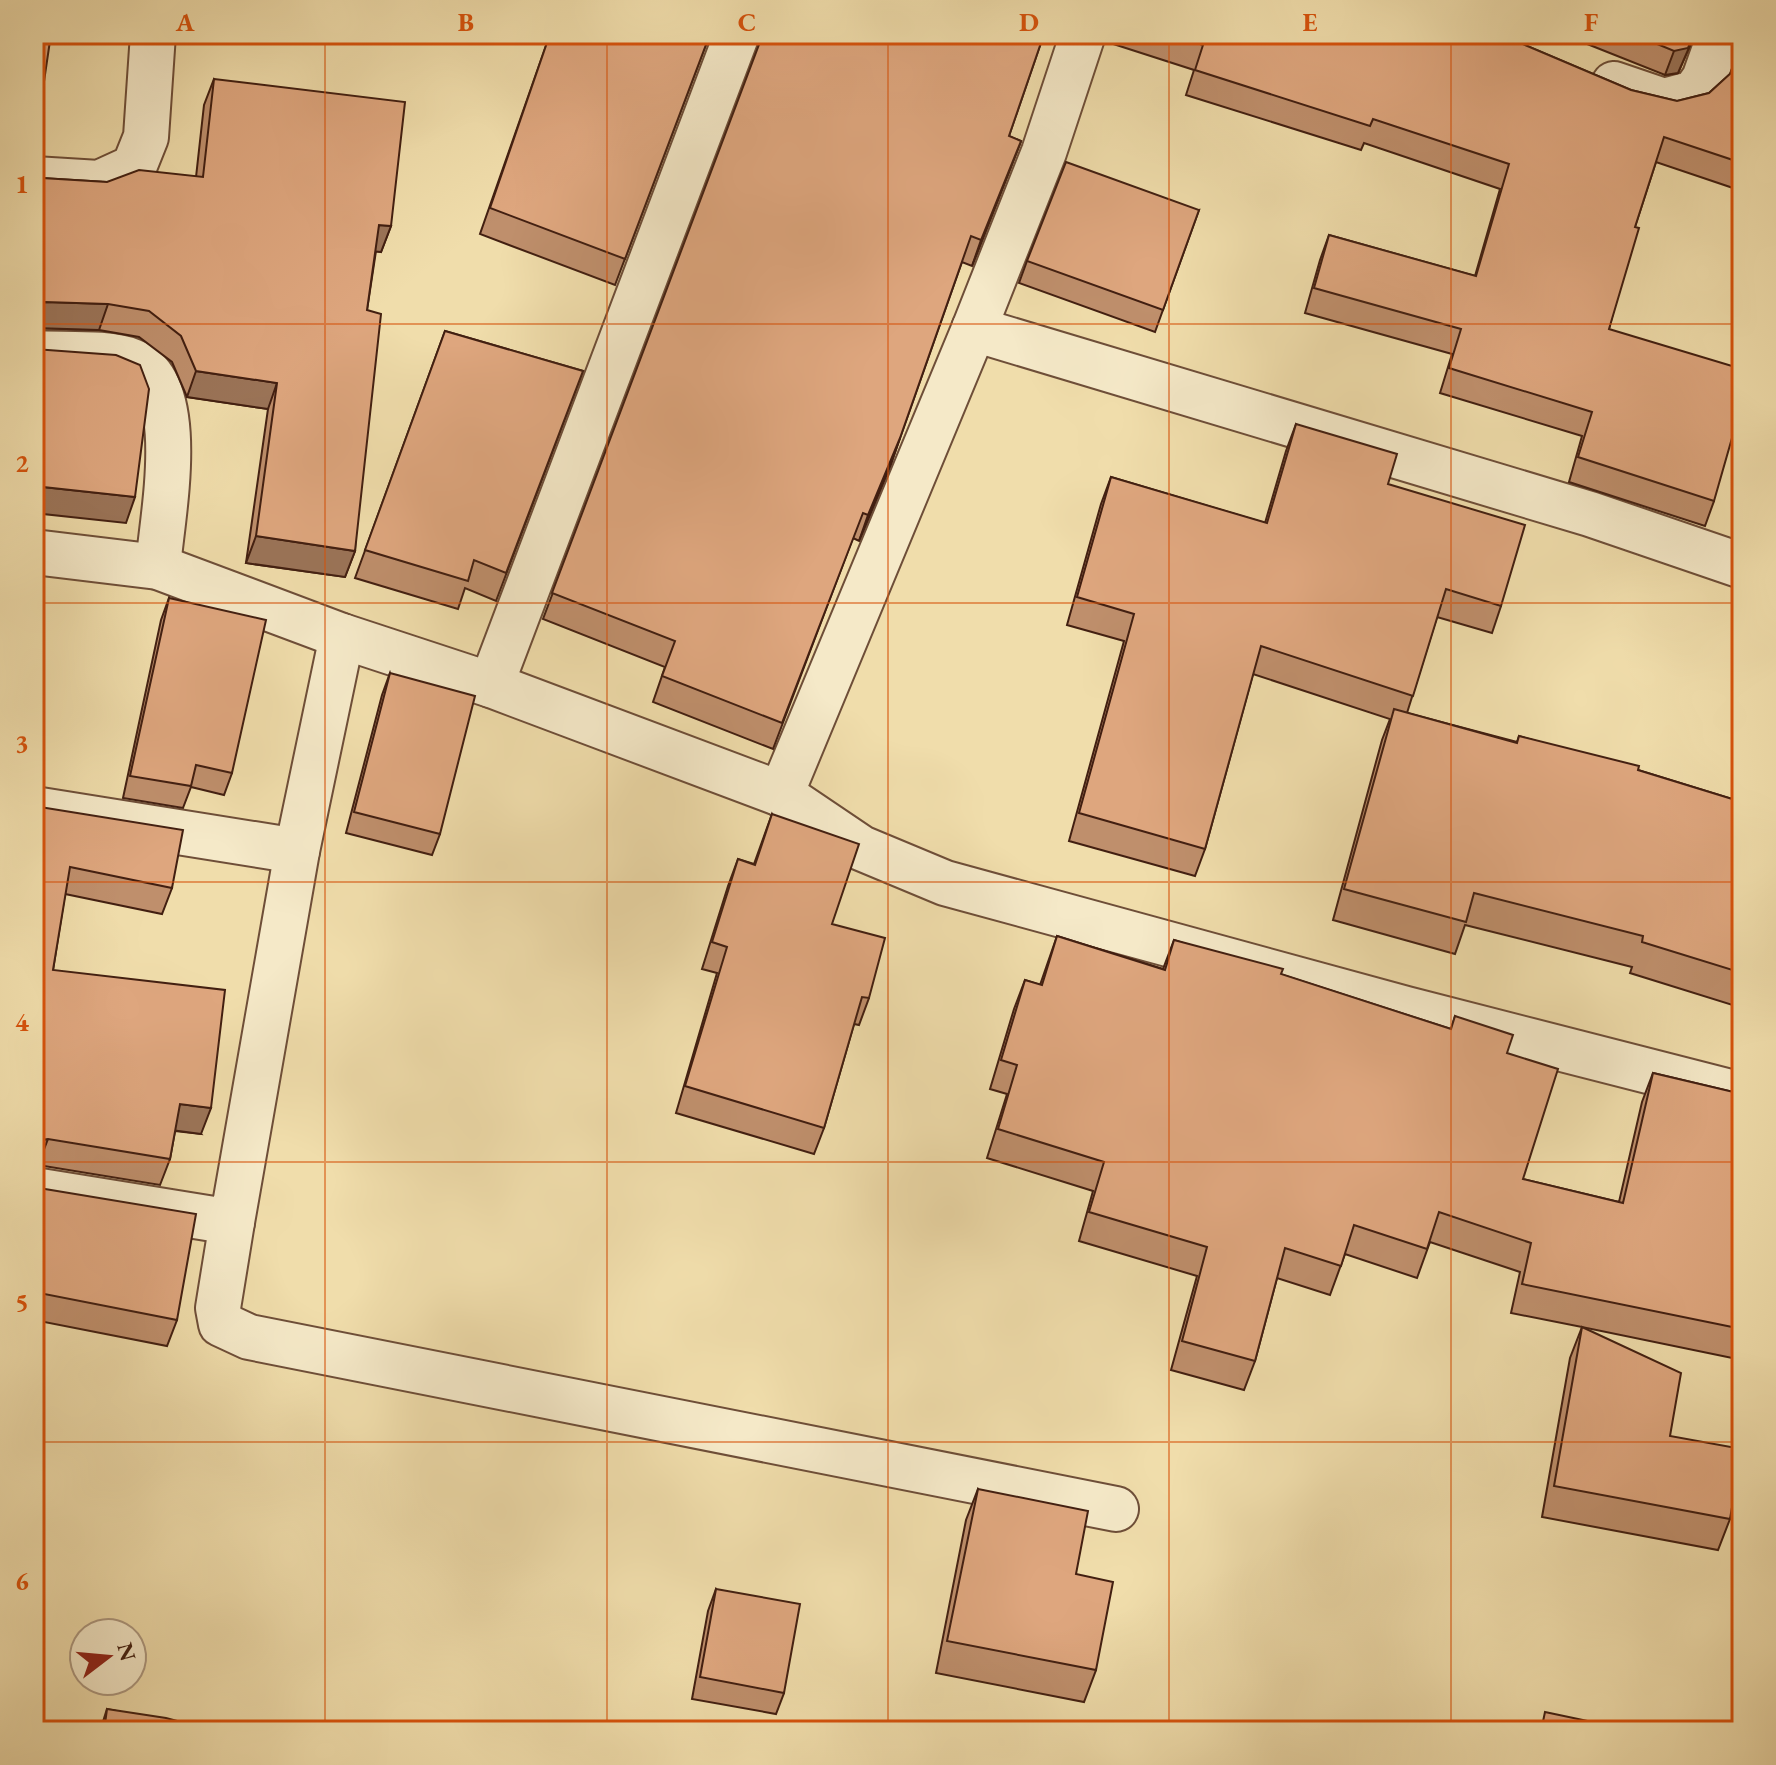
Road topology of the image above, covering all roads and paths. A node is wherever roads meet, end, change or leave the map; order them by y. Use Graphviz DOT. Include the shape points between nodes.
graph roads {
  1 [pos="153,34"];
  2 [pos="737,34"];
  3 [pos="1083,34"];
  4 [pos="1720,34"];
  5 [pos="1577,69"];
  6 [pos="34,179"];
  7 [pos="974,329"];
  8 [pos="34,353"];
  9 [pos="34,552"];
  10 [pos="1742,566"];
  11 [pos="158,567"];
  12 [pos="342,636"];
  13 [pos="491,685"];
  14 [pos="781,794"];
  15 [pos="34,809"];
  16 [pos="297,851"];
  17 [pos="1742,1095"];
  18 [pos="34,1190"];
  19 [pos="232,1222"];
  20 [pos="1116,1509"];
  1 -- 6 [label="street" via="146,137 134,167 99,183"];
  2 -- 13 [label="street"];
  3 -- 7 [label="street" via="1044,152"];
  4 -- 5 [label="street" via="1699,89 1679,99 1651,98"];
  7 -- 10 [label="street" via="1575,509"];
  7 -- 14 [label="street"];
  8 -- 11 [label="street" via="128,359 156,379 165,397 168,426"];
  9 -- 11 [label="street"];
  11 -- 12 [label="street"];
  12 -- 13 [label="street"];
  12 -- 16 [label="street"];
  13 -- 14 [label="street"];
  14 -- 17 [label="street" via="861,848 945,883"];
  15 -- 16 [label="street"];
  16 -- 19 [label="street"];
  18 -- 19 [label="street"];
  19 -- 20 [label="street" via="218,1308 221,1324 249,1337"];
}
